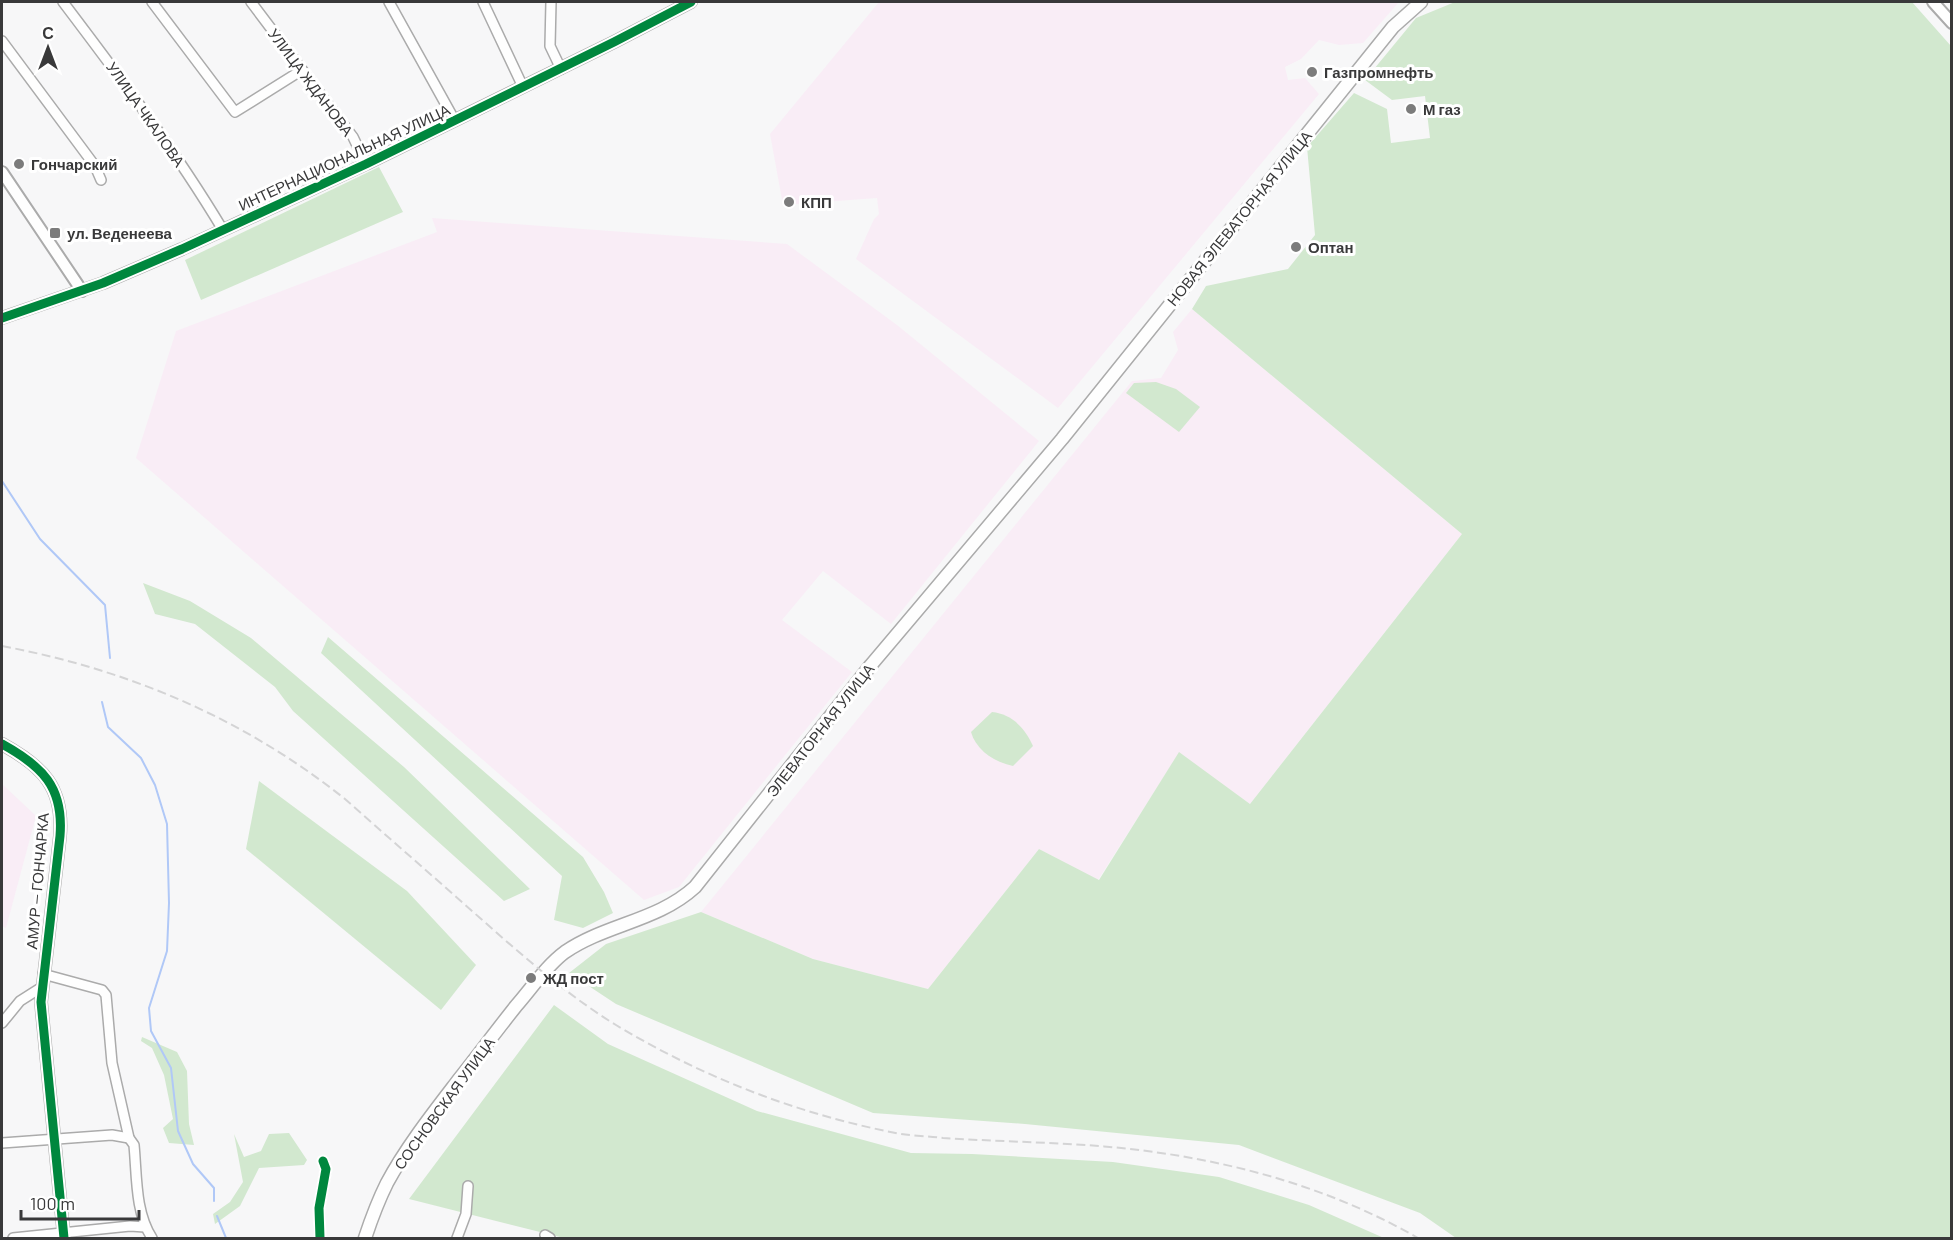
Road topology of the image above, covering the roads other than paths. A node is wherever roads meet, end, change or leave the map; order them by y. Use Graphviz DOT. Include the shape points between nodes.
graph roads {
  1 [pos="63,2"];
  2 [pos="152,2"];
  3 [pos="251,2"];
  4 [pos="390,2"];
  5 [pos="483,2"];
  6 [pos="551,2"];
  7 [pos="1421,2"];
  8 [pos="1933,2"];
  9 [pos="685,3"];
  10 [pos="1952,23"];
  11 [pos="2,41"];
  12 [pos="561,69"];
  13 [pos="302,70"];
  14 [pos="523,87"];
  15 [pos="455,121"];
  16 [pos="366,164"];
  17 [pos="2,172"];
  18 [pos="101,180"];
  19 [pos="223,230"];
  20 [pos="82,291"];
  21 [pos="2,318"];
  22 [pos="1062,439"];
  23 [pos="2,744"];
  24 [pos="43,974"];
  25 [pos="541,976"];
  26 [pos="42,987"];
  27 [pos="2,1023"];
  28 [pos="125,1120"];
  29 [pos="112,1135"];
  30 [pos="129,1138"];
  31 [pos="53,1140"];
  32 [pos="2,1143"];
  33 [pos="323,1161"];
  34 [pos="468,1186"];
  35 [pos="144,1227"];
  36 [pos="63,1236"];
  37 [pos="13,1239"];
  38 [pos="152,1239"];
  39 [pos="320,1239"];
  40 [pos="365,1239"];
  41 [pos="457,1239"];
  1 -- 19 [label="street, УЛИЦА ЧКАЛОВА" via="120,76"];
  2 -- 13 [label="street" via="235,112"];
  3 -- 13 [label="street, УЛИЦА ЖДАНОВА"];
  4 -- 15 [label="street"];
  5 -- 14 [label="street"];
  6 -- 12 [label="street" via="550,46"];
  7 -- 22 [label="main road, НОВАЯ ЭЛЕВАТОРНАЯ УЛИЦА" via="1393,27"];
  8 -- 10 [label="street"];
  9 -- 12 [label="street, ИНТЕРНАЦИОНАЛЬНАЯ УЛИЦА"];
  11 -- 18 [label="street" via="95,166"];
  12 -- 14 [label="street, ИНТЕРНАЦИОНАЛЬНАЯ УЛИЦА"];
  13 -- 16 [label="street, УЛИЦА ЖДАНОВА" via="353,137"];
  14 -- 15 [label="street, ИНТЕРНАЦИОНАЛЬНАЯ УЛИЦА"];
  15 -- 16 [label="street, ИНТЕРНАЦИОНАЛЬНАЯ УЛИЦА"];
  16 -- 19 [label="street, ИНТЕРНАЦИОНАЛЬНАЯ УЛИЦА"];
  17 -- 20 [label="street"];
  19 -- 20 [label="street, ИНТЕРНАЦИОНАЛЬНАЯ УЛИЦА"];
  20 -- 21 [label="street, ИНТЕРНАЦИОНАЛЬНАЯ УЛИЦА"];
  22 -- 25 [label="main road, ЭЛЕВАТОРНАЯ УЛИЦА" via="871,665 695,887 662,911 585,940 558,958"];
  23 -- 24 [label="street, АМУР — ГОНЧАРКА" via="42,771 60,808"];
  24 -- 26 [label="street, АМУР — ГОНЧАРКА"];
  24 -- 28 [label="street" via="106,994 112,1063"];
  25 -- 40 [label="main road, СОСНОВСКАЯ УЛИЦА" via="400,1162 386,1185"];
  26 -- 27 [label="street" via="20,1001"];
  26 -- 31 [label="street, АМУР — ГОНЧАРКА"];
  28 -- 29 [label="street"];
  28 -- 30 [label="street"];
  29 -- 30 [label="street"];
  29 -- 31 [label="street"];
  30 -- 35 [label="street" via="134,1145"];
  31 -- 32 [label="street"];
  31 -- 36 [label="street, АМУР — ГОНЧАРКА"];
  33 -- 39 [label="street" via="326,1169 319,1208"];
  34 -- 41 [label="street" via="468,1201"];
  35 -- 36 [label="street"];
  35 -- 38 [label="street"];
  36 -- 37 [label="street"];
}
